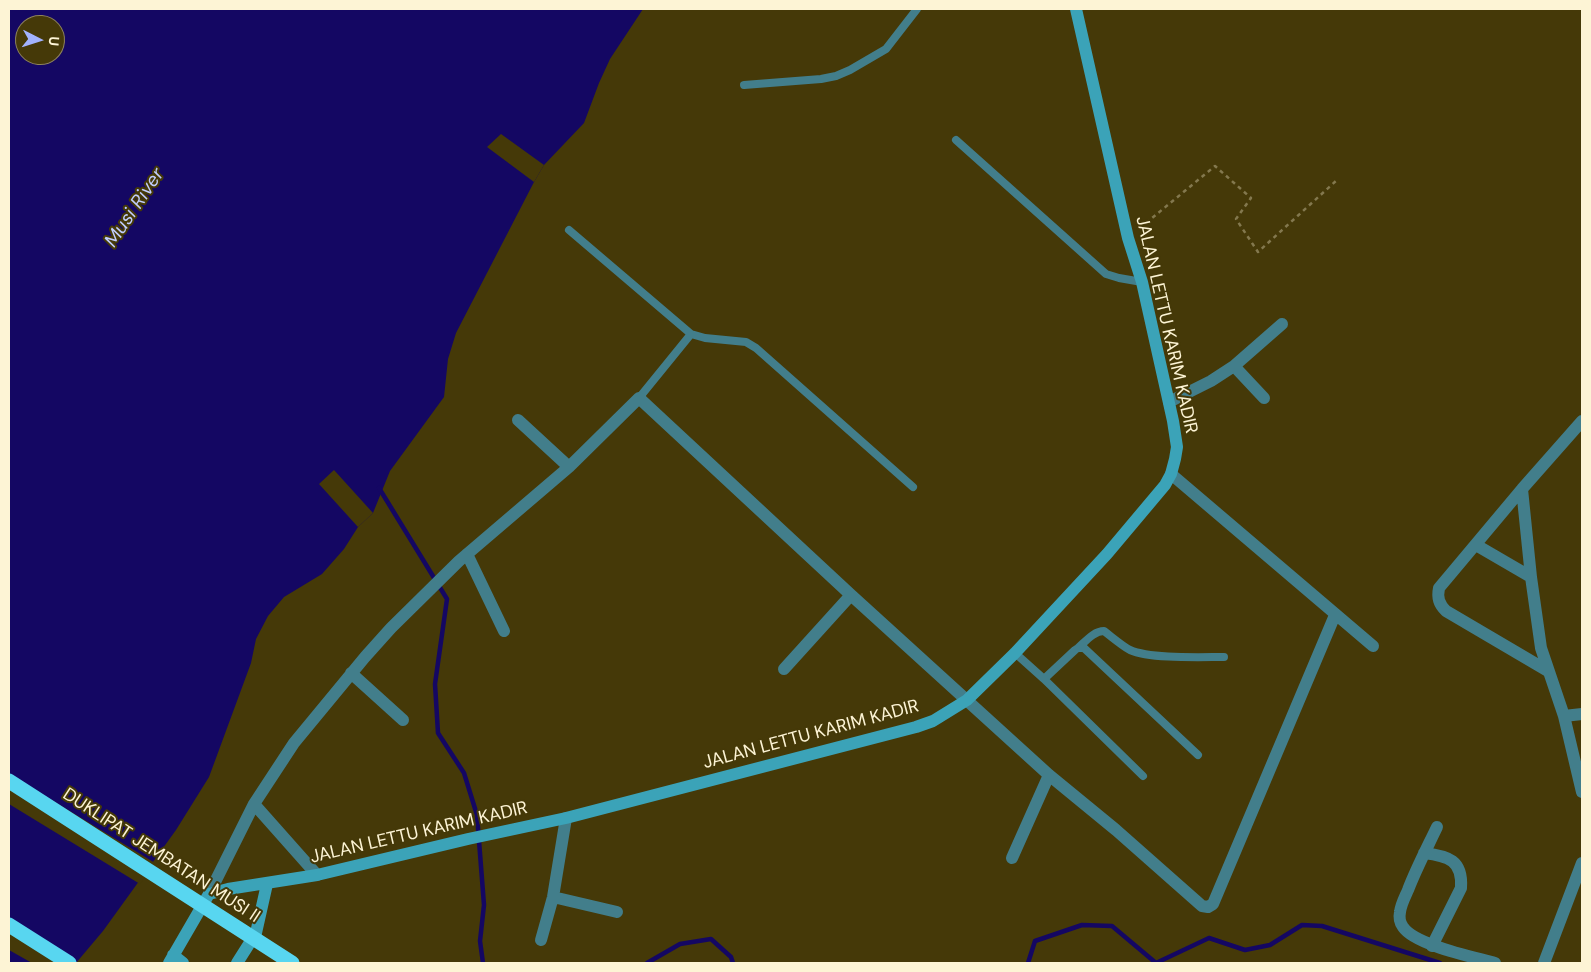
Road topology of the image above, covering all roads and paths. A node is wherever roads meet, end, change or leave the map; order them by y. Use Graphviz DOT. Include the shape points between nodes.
graph roads {
  1 [pos="917,9"];
  2 [pos="1076,9"];
  3 [pos="744,85"];
  4 [pos="956,140"];
  5 [pos="1337,180"];
  6 [pos="569,230"];
  7 [pos="1128,238"];
  8 [pos="1142,282"];
  9 [pos="1282,324"];
  10 [pos="691,334"];
  11 [pos="1234,366"];
  12 [pos="639,398"];
  13 [pos="1264,398"];
  14 [pos="1169,402"];
  15 [pos="518,420"];
  16 [pos="1582,421"];
  17 [pos="568,466"];
  18 [pos="1172,474"];
  19 [pos="913,487"];
  20 [pos="1522,489"];
  21 [pos="1476,545"];
  22 [pos="467,554"];
  23 [pos="1531,577"];
  24 [pos="851,595"];
  25 [pos="1335,615"];
  26 [pos="504,631"];
  27 [pos="1373,646"];
  28 [pos="1078,648"];
  29 [pos="1015,653"];
  30 [pos="1224,657"];
  31 [pos="784,669"];
  32 [pos="1548,671"];
  33 [pos="351,673"];
  34 [pos="1044,679"];
  35 [pos="967,700"];
  36 [pos="1582,714"];
  37 [pos="1564,716"];
  38 [pos="403,720"];
  39 [pos="1198,755"];
  40 [pos="1050,776"];
  41 [pos="1143,776"];
  42 [pos="9,781"];
  43 [pos="1582,792"];
  44 [pos="254,804"];
  45 [pos="566,818"];
  46 [pos="1437,827"];
  47 [pos="1424,853"];
  48 [pos="1012,858"];
  49 [pos="1582,863"];
  50 [pos="318,875"];
  51 [pos="267,884"];
  52 [pos="209,894"];
  53 [pos="552,896"];
  54 [pos="618,912"];
  55 [pos="9,926"];
  56 [pos="540,940"];
  57 [pos="1432,946"];
  58 [pos="175,960"];
  59 [pos="69,963"];
  60 [pos="237,963"];
  61 [pos="292,963"];
  62 [pos="1495,963"];
  63 [pos="1544,963"];
  1 -- 3 [label="lane" via="886,49 850,70 821,79"];
  2 -- 7 [label="street, JALAN LETTU KARIM KADIR"];
  4 -- 8 [label="lane" via="1106,274"];
  5 -- 7 [label="path" via="1258,252 1236,219 1251,198 1215,166"];
  6 -- 10 [label="lane"];
  7 -- 8 [label="street, JALAN LETTU KARIM KADIR"];
  8 -- 14 [label="street, JALAN LETTU KARIM KADIR"];
  9 -- 11 [label="street"];
  10 -- 12 [label="lane"];
  10 -- 19 [label="lane" via="746,342 756,348"];
  11 -- 13 [label="street"];
  11 -- 14 [label="street"];
  12 -- 17 [label="street"];
  12 -- 24 [label="street"];
  14 -- 18 [label="street, JALAN LETTU KARIM KADIR" via="1177,447"];
  15 -- 17 [label="street"];
  16 -- 20 [label="street"];
  17 -- 22 [label="street"];
  18 -- 25 [label="street"];
  18 -- 29 [label="street, JALAN LETTU KARIM KADIR" via="1108,554"];
  20 -- 21 [label="street"];
  20 -- 23 [label="street"];
  21 -- 23 [label="street"];
  21 -- 32 [label="street" via="1439,588 1438,600 1446,610"];
  22 -- 26 [label="street"];
  22 -- 33 [label="street"];
  23 -- 32 [label="street" via="1541,648"];
  24 -- 31 [label="street"];
  24 -- 35 [label="street"];
  25 -- 27 [label="street"];
  25 -- 40 [label="street" via="1213,904 1208,907 1202,906"];
  28 -- 30 [label="lane" via="1096,632 1104,631 1136,652"];
  28 -- 34 [label="lane"];
  28 -- 39 [label="lane" via="1086,649"];
  29 -- 34 [label="lane"];
  29 -- 35 [label="street, JALAN LETTU KARIM KADIR"];
  32 -- 37 [label="street"];
  33 -- 38 [label="street"];
  33 -- 44 [label="street" via="294,743"];
  34 -- 41 [label="lane"];
  35 -- 40 [label="street"];
  35 -- 45 [label="street, JALAN LETTU KARIM KADIR" via="933,721 916,727"];
  36 -- 37 [label="street"];
  37 -- 43 [label="street"];
  40 -- 48 [label="street"];
  42 -- 61 [label="highway, DUKLIPAT JEMBATAN MUSI II"];
  44 -- 50 [label="street"];
  44 -- 52 [label="street"];
  45 -- 50 [label="street, JALAN LETTU KARIM KADIR"];
  45 -- 53 [label="street"];
  46 -- 47 [label="street"];
  47 -- 57 [label="street" via="1399,914 1403,928"];
  47 -- 57 [label="street" via="1456,864 1462,878 1461,888"];
  49 -- 63 [label="street"];
  50 -- 51 [label="street, JALAN LETTU KARIM KADIR"];
  51 -- 52 [label="street, JALAN LETTU KARIM KADIR"];
  51 -- 60 [label="street" via="256,933"];
  52 -- 58 [label="street"];
  53 -- 54 [label="street"];
  53 -- 56 [label="street"];
  55 -- 59 [label="highway"];
  57 -- 62 [label="street"];
}
